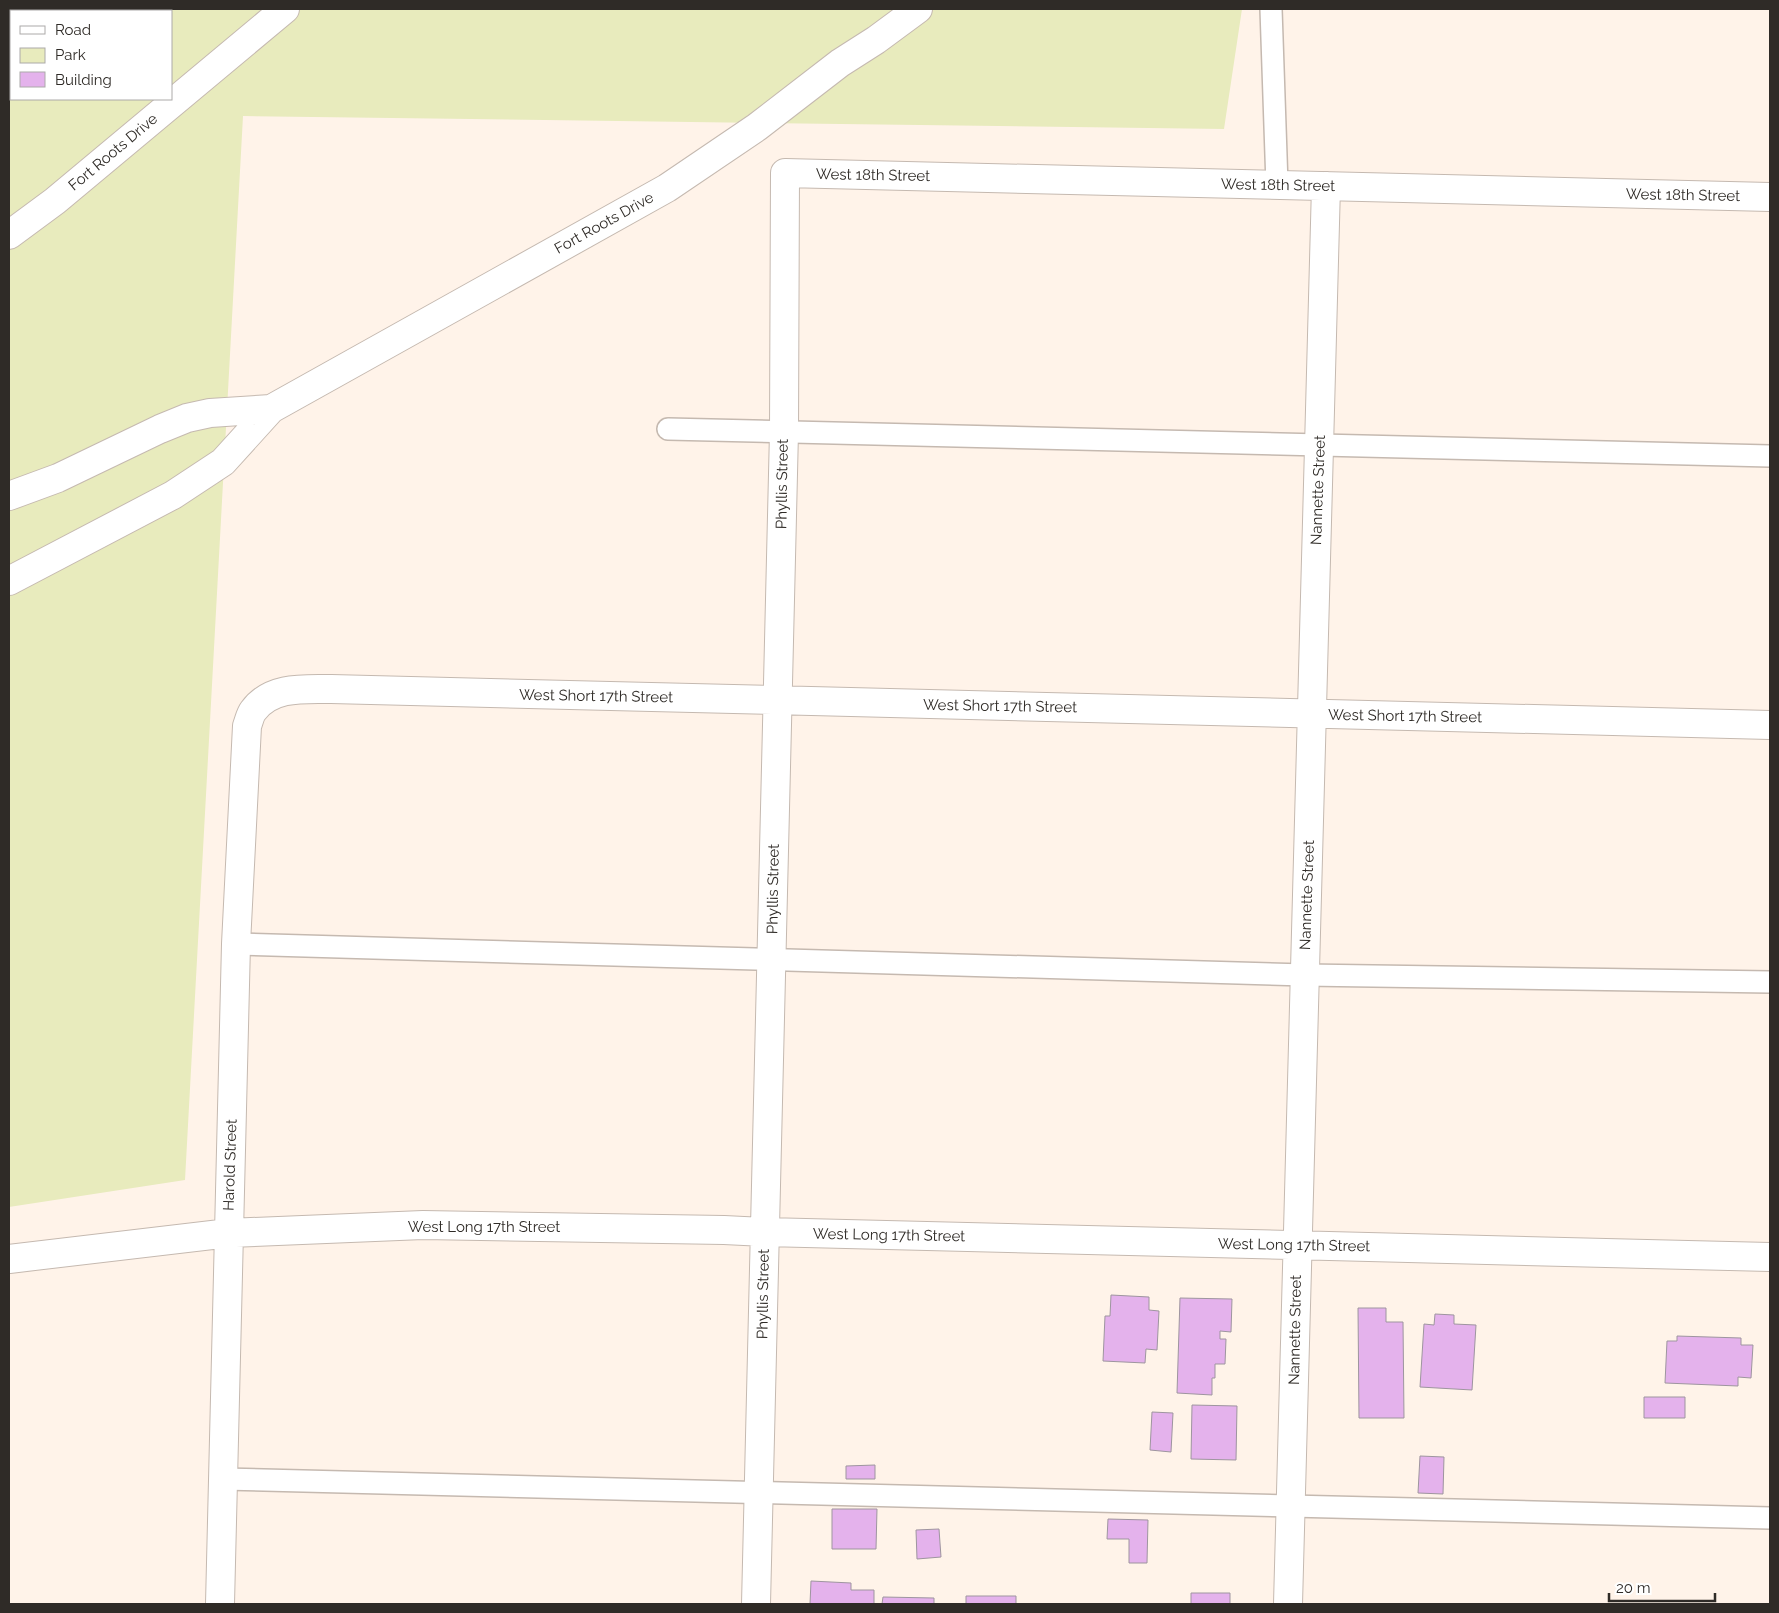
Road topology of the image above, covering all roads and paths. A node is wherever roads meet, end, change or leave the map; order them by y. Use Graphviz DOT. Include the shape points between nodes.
graph roads {
  1 [pos="285,9"];
  2 [pos="918,9"];
  3 [pos="1271,9"];
  4 [pos="785,173"];
  5 [pos="1277,185"];
  6 [pos="1326,186"];
  7 [pos="1770,197"];
  8 [pos="9,236"];
  9 [pos="271,409"];
  10 [pos="668,429"];
  11 [pos="784,432"];
  12 [pos="1319,445"];
  13 [pos="1770,456"];
  14 [pos="9,496"];
  15 [pos="9,581"];
  16 [pos="777,700"];
  17 [pos="1312,714"];
  18 [pos="1770,725"];
  19 [pos="247,726"];
  20 [pos="236,944"];
  21 [pos="771,960"];
  22 [pos="1305,974"];
  23 [pos="1770,982"];
  24 [pos="765,1232"];
  25 [pos="229,1233"];
  26 [pos="1298,1245"];
  27 [pos="1770,1257"];
  28 [pos="9,1259"];
  29 [pos="223,1479"];
  30 [pos="758,1493"];
  31 [pos="1291,1506"];
  32 [pos="1770,1518"];
  33 [pos="220,1604"];
  34 [pos="756,1604"];
  35 [pos="1288,1604"];
  1 -- 8 [label="street, Fort Roots Drive"];
  2 -- 9 [label="street, Fort Roots Drive" via="840,63 757,127 667,188"];
  3 -- 5 [label="lane"];
  4 -- 5 [label="street, West 18th Street"];
  4 -- 11 [label="street, Phyllis Street"];
  5 -- 6 [label="street, West 18th Street"];
  6 -- 7 [label="street, West 18th Street"];
  6 -- 12 [label="street, Nannette Street"];
  9 -- 14 [label="street, Fort Roots Drive" via="210,413 187,418 58,478"];
  9 -- 15 [label="street, Fort Roots Drive" via="223,462 173,494"];
  10 -- 11 [label="lane"];
  11 -- 12 [label="lane"];
  11 -- 16 [label="street, Phyllis Street"];
  12 -- 13 [label="lane"];
  12 -- 17 [label="street, Nannette Street"];
  16 -- 17 [label="street, West Short 17th Street"];
  16 -- 19 [label="street, West Short 17th Street" via="297,688 274,695 262,703 253,712"];
  16 -- 21 [label="street, Phyllis Street"];
  17 -- 18 [label="street, West Short 17th Street"];
  17 -- 22 [label="street, Nannette Street"];
  19 -- 20 [label="street, Harold Street"];
  20 -- 21 [label="lane"];
  20 -- 25 [label="street, Harold Street"];
  21 -- 22 [label="lane"];
  21 -- 24 [label="street, Phyllis Street"];
  22 -- 23 [label="lane"];
  22 -- 26 [label="street, Nannette Street"];
  24 -- 25 [label="street, West Long 17th Street" via="423,1225"];
  24 -- 26 [label="street, West Long 17th Street"];
  24 -- 30 [label="street, Phyllis Street"];
  25 -- 28 [label="street, West Long 17th Street"];
  25 -- 29 [label="street, Harold Street"];
  26 -- 27 [label="street, West Long 17th Street"];
  26 -- 31 [label="street, Nannette Street"];
  29 -- 30 [label="lane"];
  29 -- 33 [label="street, Harold Street"];
  30 -- 31 [label="lane"];
  30 -- 34 [label="street, Phyllis Street"];
  31 -- 32 [label="lane"];
  31 -- 35 [label="street, Nannette Street"];
}
